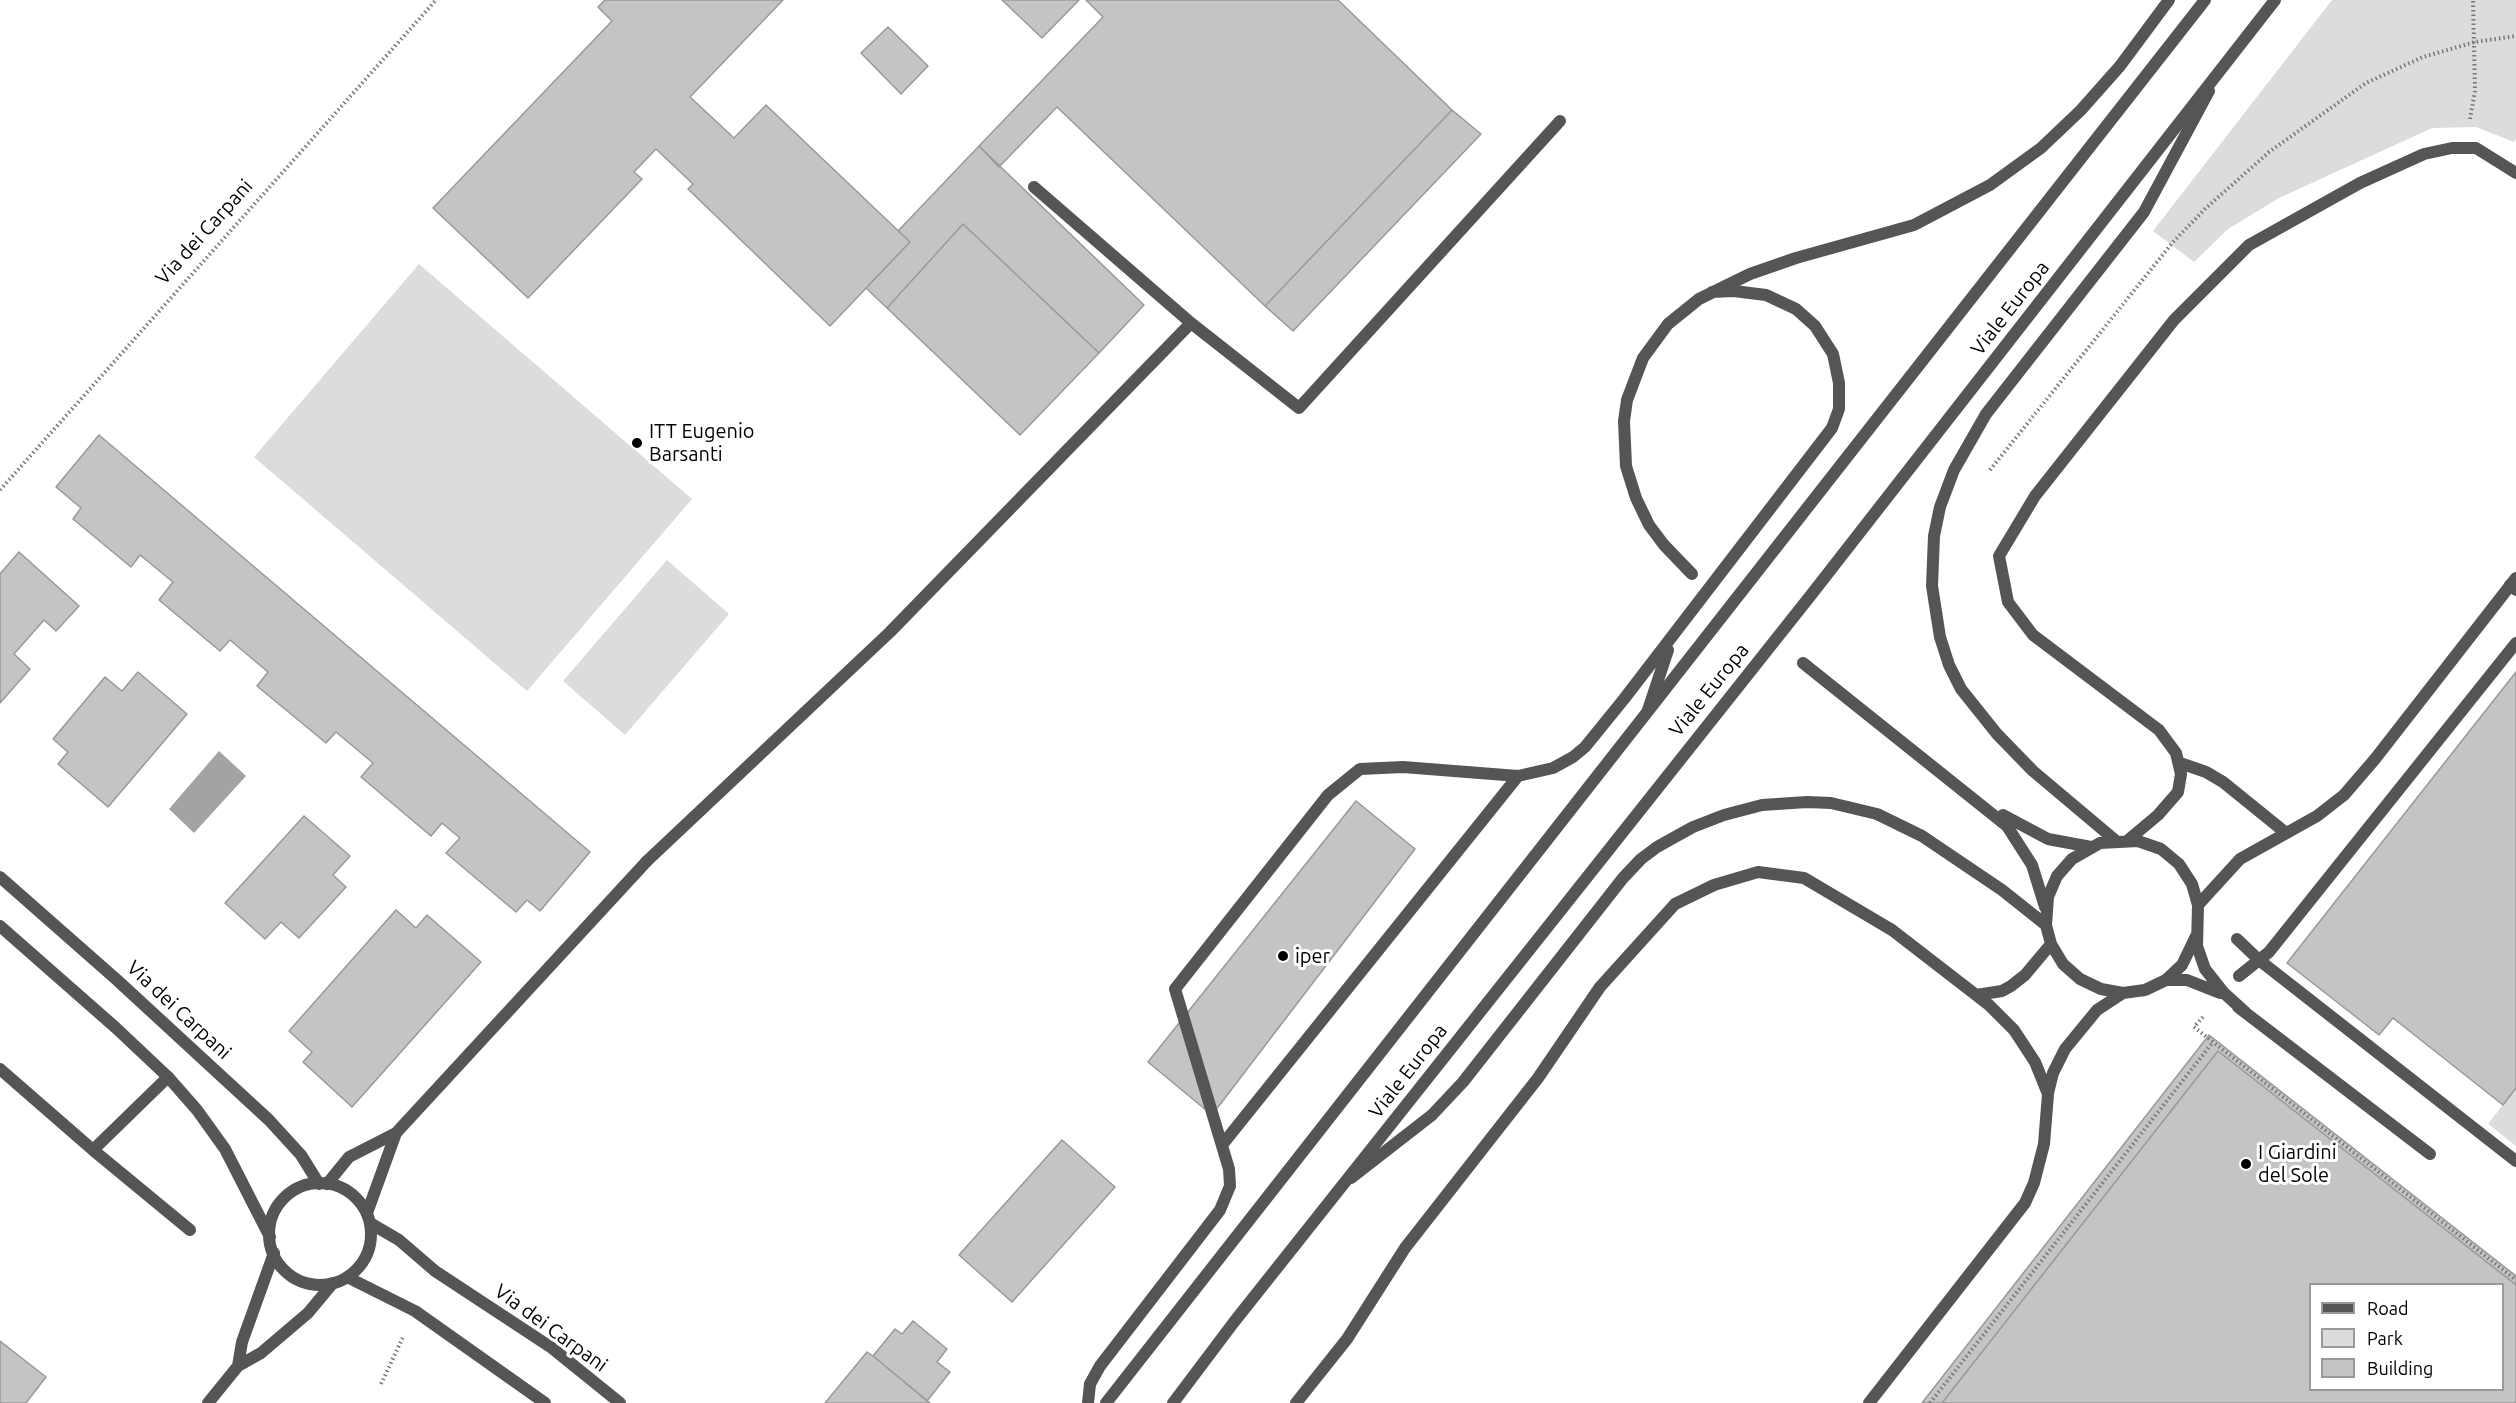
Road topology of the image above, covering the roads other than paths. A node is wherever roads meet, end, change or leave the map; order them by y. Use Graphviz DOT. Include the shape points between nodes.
graph roads {
  1 [pos="2169,0"];
  2 [pos="2205,0"];
  3 [pos="2276,0"];
  4 [pos="2224,65"];
  5 [pos="1560,121"];
  6 [pos="2516,173"];
  7 [pos="1034,187"];
  8 [pos="1712,292"];
  9 [pos="1191,323"];
  10 [pos="1692,574"];
  11 [pos="2514,584"];
  12 [pos="1674,634"];
  13 [pos="2516,644"];
  14 [pos="1803,663"];
  15 [pos="1647,710"];
  16 [pos="2180,763"];
  17 [pos="1938,770"];
  18 [pos="1518,776"];
  19 [pos="2286,833"];
  20 [pos="2121,840"];
  21 [pos="2091,847"];
  22 [pos="0,878"];
  23 [pos="2198,905"];
  24 [pos="2046,911"];
  25 [pos="2046,925"];
  26 [pos="0,926"];
  27 [pos="2196,936"];
  28 [pos="2237,939"];
  29 [pos="2051,944"];
  30 [pos="2259,960"];
  31 [pos="2239,976"];
  32 [pos="2166,980"];
  33 [pos="2123,993"];
  34 [pos="1976,995"];
  35 [pos="2245,1012"];
  36 [pos="0,1070"];
  37 [pos="168,1077"];
  38 [pos="2048,1094"];
  39 [pos="396,1133"];
  40 [pos="1222,1145"];
  41 [pos="93,1150"];
  42 [pos="2430,1155"];
  43 [pos="2516,1161"];
  44 [pos="1346,1182"];
  45 [pos="323,1184"];
  46 [pos="368,1218"];
  47 [pos="190,1230"];
  48 [pos="270,1237"];
  49 [pos="274,1253"];
  50 [pos="347,1277"];
  51 [pos="333,1283"];
  52 [pos="238,1366"];
  53 [pos="524,1388"];
  54 [pos="208,1403"];
  55 [pos="532,1403"];
  56 [pos="544,1403"];
  57 [pos="620,1403"];
  58 [pos="1088,1403"];
  59 [pos="1106,1403"];
  60 [pos="1173,1403"];
  61 [pos="1296,1403"];
  62 [pos="1869,1403"];
  1 -- 8 [label="street" via="2081,110 1990,186 1914,225 1775,264"];
  2 -- 15 [label="street, Viale Europa"];
  3 -- 4 [label="street, Viale Europa"];
  4 -- 20 [label="street" via="2144,212 2017,370 1981,422 1954,470 1934,536 1932,585 1938,625 1949,665 1961,689 2027,765"];
  4 -- 44 [label="street, Viale Europa"];
  5 -- 9 [label="street" via="1299,408"];
  6 -- 16 [label="street" via="2476,148 2424,154 2360,183 2249,245 2174,320 2035,496 1999,556 2008,602 2033,635 2159,730 2171,743"];
  7 -- 9 [label="street"];
  8 -- 10 [label="street" via="1668,324 1643,358 1629,391 1624,421 1626,466 1641,512 1664,545"];
  8 -- 12 [label="street" via="1766,295 1807,317 1833,354 1839,409 1825,440"];
  9 -- 39 [label="street" via="890,632 647,861"];
  11 -- 19 [label="street" via="2344,795"];
  12 -- 15 [label="street"];
  12 -- 18 [label="street" via="1585,747 1553,768"];
  13 -- 30 [label="street" via="2270,952"];
  14 -- 17 [label="street"];
  15 -- 59 [label="street, Viale Europa"];
  16 -- 19 [label="street" via="2223,782"];
  16 -- 20 [label="street" via="2180,783 2172,800 2158,815"];
  17 -- 21 [label="street" via="2026,830 2048,839"];
  17 -- 24 [label="street" via="2007,826 2037,877"];
  18 -- 40 [label="street"];
  18 -- 40 [label="street" via="1402,767 1360,769 1321,804 1175,989"];
  19 -- 23 [label="street" via="2240,859"];
  20 -- 21 [label="street"];
  20 -- 23 [label="street" via="2161,849 2179,864 2192,884"];
  21 -- 24 [label="street" via="2072,859 2057,876"];
  22 -- 45 [label="street, Via dei Carpani" via="269,1120"];
  23 -- 27 [label="street"];
  24 -- 25 [label="street"];
  25 -- 29 [label="street"];
  25 -- 44 [label="street" via="1922,836 1877,814 1831,803 1796,802 1742,809 1709,820 1641,859 1463,1082 1432,1115"];
  26 -- 37 [label="street"];
  27 -- 32 [label="street" via="2182,965"];
  27 -- 35 [label="street" via="2209,974"];
  28 -- 30 [label="street"];
  29 -- 33 [label="street" via="2063,964 2080,979 2101,989"];
  29 -- 34 [label="street" via="2011,986"];
  30 -- 31 [label="street"];
  30 -- 43 [label="street"];
  32 -- 33 [label="street" via="2145,990"];
  32 -- 35 [label="street" via="2187,980 2206,986"];
  33 -- 38 [label="street" via="2097,1010 2065,1049"];
  34 -- 38 [label="street" via="2014,1030 2041,1072"];
  34 -- 61 [label="street" via="1892,930 1804,878 1758,872 1714,885 1674,904 1600,987 1538,1078 1405,1248 1347,1339"];
  35 -- 42 [label="street"];
  36 -- 41 [label="street"];
  37 -- 41 [label="street"];
  37 -- 48 [label="street" via="225,1149"];
  38 -- 62 [label="street" via="2044,1144 2029,1196"];
  39 -- 45 [label="street" via="349,1158"];
  39 -- 46 [label="street"];
  40 -- 58 [label="street" via="1229,1169 1227,1197 1100,1366 1090,1384"];
  41 -- 47 [label="street"];
  44 -- 60 [label="street, Viale Europa"];
  45 -- 46 [label="street" via="350,1192"];
  45 -- 48 [label="street" via="295,1189 282,1200 273,1214"];
  46 -- 50 [label="street" via="368,1253"];
  46 -- 57 [label="street, Via dei Carpani" via="435,1271 552,1348"];
  48 -- 49 [label="street"];
  49 -- 51 [label="street" via="289,1274 304,1282"];
  49 -- 52 [label="street" via="242,1342"];
  50 -- 51 [label="street"];
  50 -- 53 [label="street" via="415,1311"];
  51 -- 52 [label="street" via="308,1313 261,1353"];
  52 -- 54 [label="street"];
  53 -- 55 [label="street"];
  53 -- 56 [label="street"];
}
